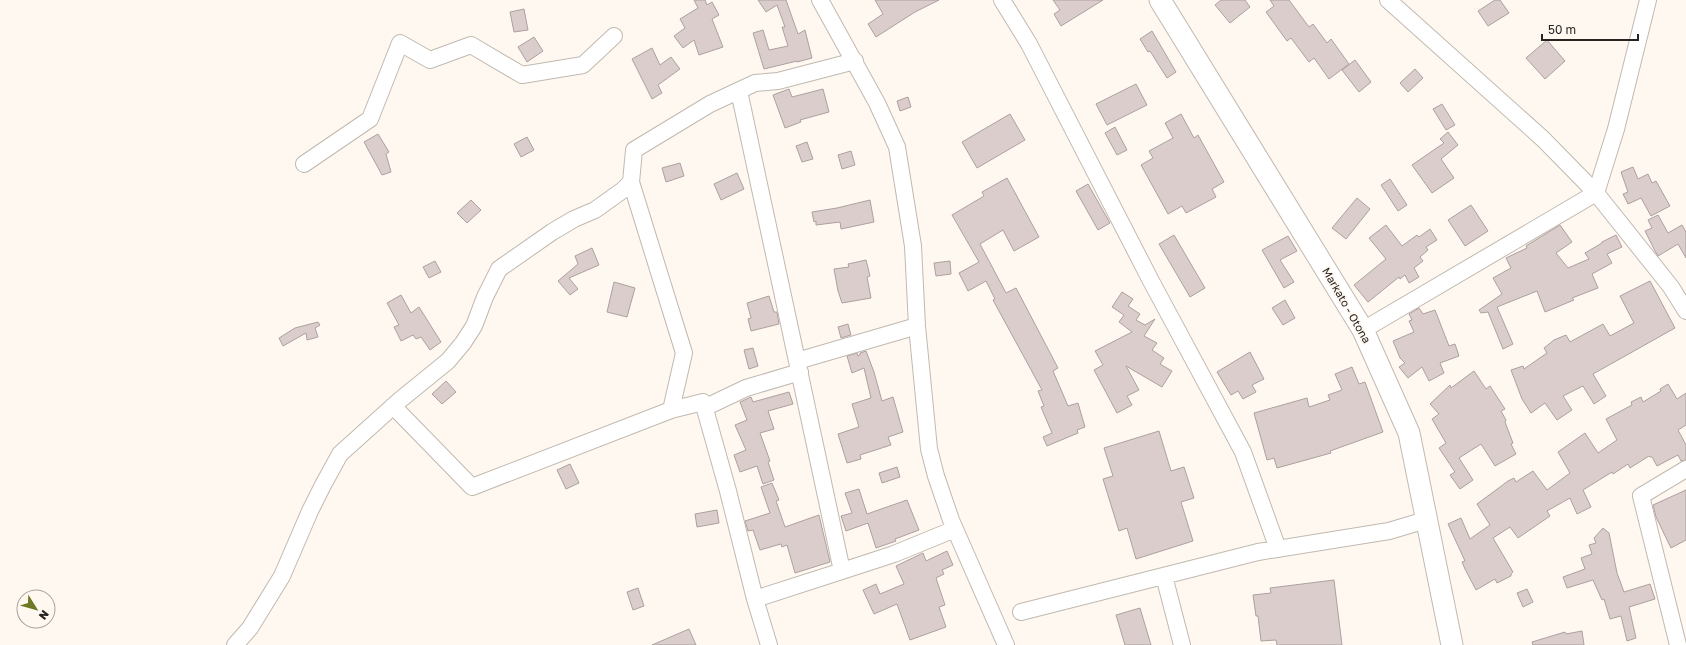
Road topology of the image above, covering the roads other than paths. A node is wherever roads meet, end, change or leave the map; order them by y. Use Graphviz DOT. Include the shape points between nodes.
graph roads {
  1 [pos="820,0"];
  2 [pos="1002,0"];
  3 [pos="1160,0"];
  4 [pos="1388,0"];
  5 [pos="1648,0"];
  6 [pos="614,36"];
  7 [pos="855,61"];
  8 [pos="739,91"];
  9 [pos="304,164"];
  10 [pos="631,182"];
  11 [pos="1596,193"];
  12 [pos="1686,311"];
  13 [pos="917,326"];
  14 [pos="1363,330"];
  15 [pos="798,366"];
  16 [pos="393,406"];
  17 [pos="704,408"];
  18 [pos="670,410"];
  19 [pos="1686,469"];
  20 [pos="1426,520"];
  21 [pos="955,529"];
  22 [pos="1278,549"];
  23 [pos="842,571"];
  24 [pos="1164,576"];
  25 [pos="754,599"];
  26 [pos="1021,612"];
  27 [pos="235,645"];
  28 [pos="769,645"];
  29 [pos="1006,645"];
  30 [pos="1182,645"];
  31 [pos="1452,645"];
  32 [pos="1678,645"];
  1 -- 7 [label="street"];
  2 -- 22 [label="street" via="1029,44 1143,267 1243,452"];
  3 -- 14 [label="main road, Markato - Otona"];
  4 -- 11 [label="street" via="1543,139"];
  5 -- 11 [label="street" via="1616,129"];
  6 -- 9 [label="street" via="583,64 522,75 471,45 430,60 400,43 370,119"];
  7 -- 8 [label="street" via="778,81 755,83"];
  7 -- 13 [label="street" via="897,147 913,246"];
  8 -- 10 [label="street" via="710,104 634,150"];
  8 -- 15 [label="street"];
  10 -- 16 [label="street" via="595,210 552,232 499,269 474,326 463,343 448,361"];
  10 -- 18 [label="street" via="684,353"];
  11 -- 12 [label="street" via="1671,287"];
  11 -- 14 [label="street"];
  13 -- 15 [label="street"];
  13 -- 21 [label="street" via="929,449"];
  14 -- 20 [label="main road, Markato - Otona" via="1409,433"];
  15 -- 17 [label="street"];
  15 -- 23 [label="street"];
  16 -- 18 [label="street" via="472,487"];
  16 -- 27 [label="street" via="340,454 322,485 282,576 250,628"];
  17 -- 18 [label="street" via="703,402"];
  17 -- 25 [label="street" via="728,491"];
  19 -- 32 [label="street" via="1641,496"];
  20 -- 22 [label="street" via="1389,531"];
  20 -- 31 [label="main road, Markato - Otona"];
  21 -- 23 [label="street" via="894,554"];
  21 -- 29 [label="street"];
  22 -- 24 [label="street"];
  23 -- 25 [label="street"];
  24 -- 26 [label="street"];
  24 -- 30 [label="street"];
  25 -- 28 [label="street"];
}
